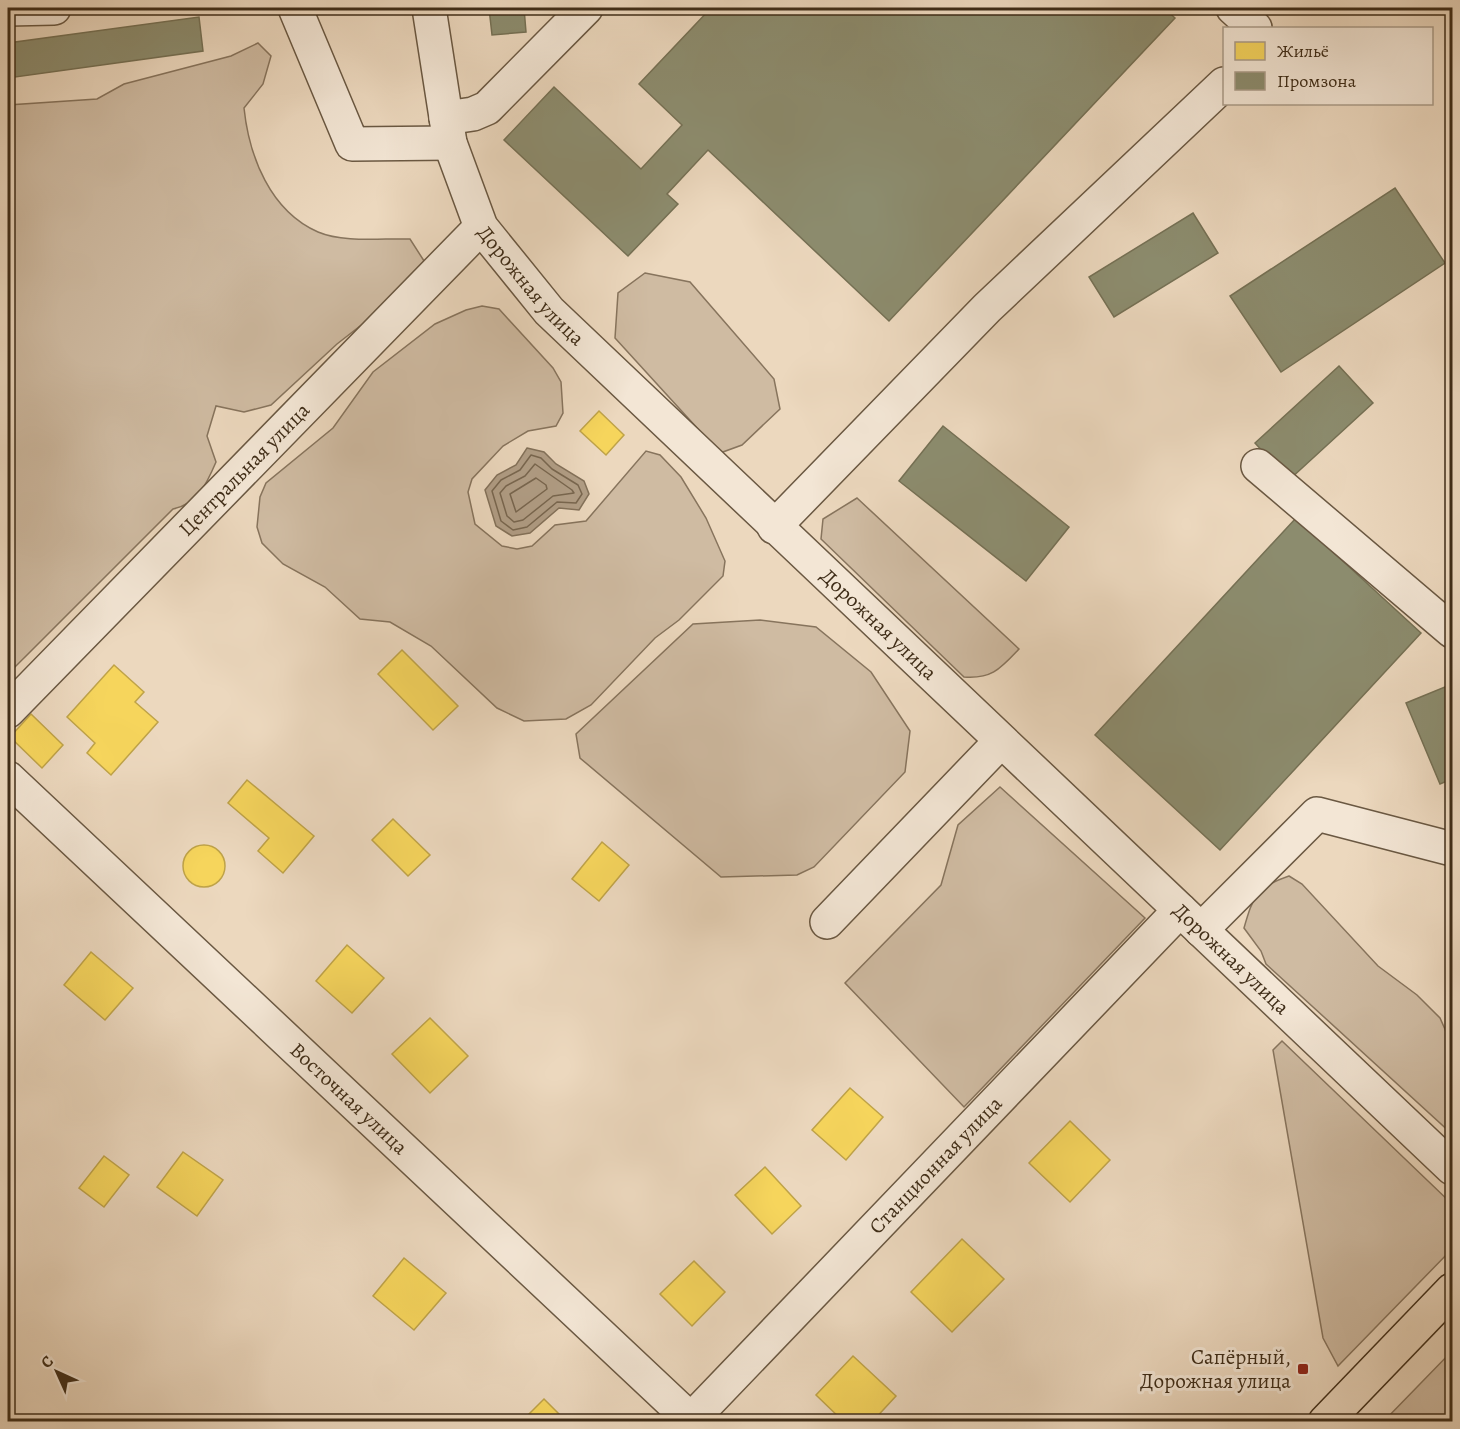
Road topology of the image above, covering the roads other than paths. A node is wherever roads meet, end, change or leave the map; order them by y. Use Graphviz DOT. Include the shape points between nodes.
graph roads {
  1 [pos="54,8"];
  2 [pos="294,8"];
  3 [pos="429,8"];
  4 [pos="586,8"];
  5 [pos="1233,8"];
  6 [pos="8,9"];
  7 [pos="1254,27"];
  8 [pos="1223,85"];
  9 [pos="448,130"];
  10 [pos="481,227"];
  11 [pos="1258,466"];
  12 [pos="774,527"];
  13 [pos="1452,631"];
  14 [pos="8,711"];
  15 [pos="1001,741"];
  16 [pos="8,778"];
  17 [pos="1452,849"];
  18 [pos="1191,920"];
  19 [pos="827,922"];
  20 [pos="1452,1168"];
  21 [pos="1452,1290"];
  22 [pos="690,1421"];
  23 [pos="1325,1422"];
  1 -- 6 [label="street"];
  2 -- 9 [label="street" via="352,144"];
  3 -- 9 [label="street, Дорожная улица"];
  4 -- 9 [label="street" via="487,108"];
  5 -- 7 [label="street"];
  8 -- 12 [label="street" via="987,308"];
  9 -- 10 [label="street, Дорожная улица"];
  10 -- 12 [label="street, Дорожная улица" via="549,311"];
  10 -- 14 [label="street, Центральная улица"];
  11 -- 13 [label="street"];
  12 -- 15 [label="street, Дорожная улица"];
  15 -- 18 [label="street, Дорожная улица"];
  15 -- 19 [label="street"];
  16 -- 22 [label="street, Восточная улица"];
  17 -- 18 [label="street, Станционная улица" via="1317,813"];
  18 -- 20 [label="street, Дорожная улица"];
  18 -- 22 [label="street, Станционная улица"];
  21 -- 23 [label="main road"];
}
